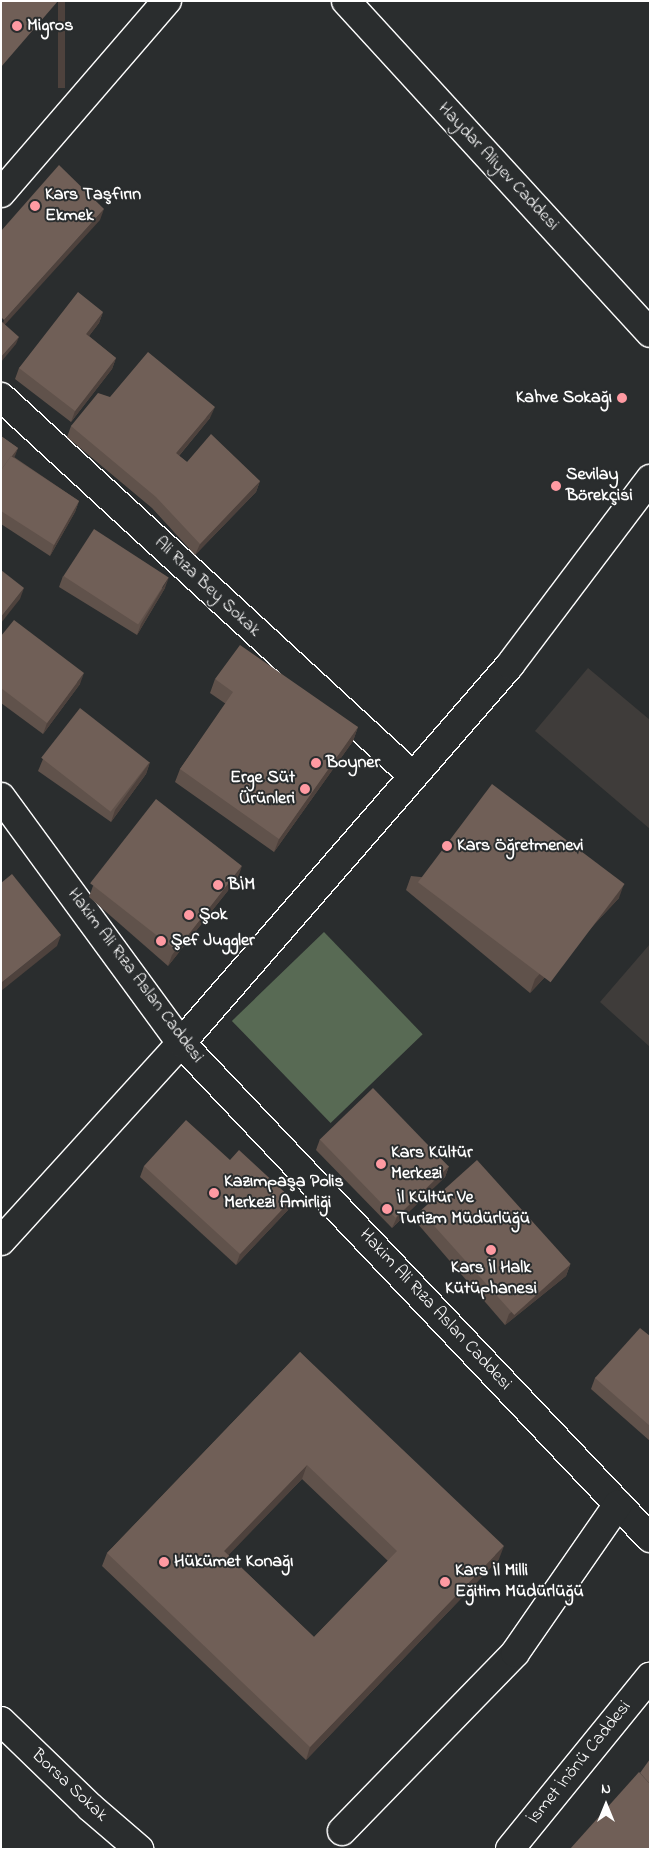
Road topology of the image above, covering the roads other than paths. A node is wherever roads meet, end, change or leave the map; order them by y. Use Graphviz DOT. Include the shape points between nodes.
graph roads {
  1 [pos="167,1"];
  2 [pos="346,1"];
  3 [pos="1,193"];
  4 [pos="650,333"];
  5 [pos="1,397"];
  6 [pos="650,479"];
  7 [pos="413,776"];
  8 [pos="1,797"];
  9 [pos="181,1043"];
  10 [pos="1,1241"];
  11 [pos="618,1504"];
  12 [pos="650,1538"];
  13 [pos="650,1677"];
  14 [pos="1,1721"];
  15 [pos="342,1831"];
  16 [pos="139,1849"];
  17 [pos="510,1849"];
  1 -- 3 [label="street"];
  2 -- 4 [label="street, Haydar Aliyev Caddesi"];
  5 -- 7 [label="street, Ali Rıza Bey Sokak"];
  6 -- 7 [label="street" via="510,665"];
  7 -- 9 [label="street"];
  8 -- 9 [label="street, Hakim Ali Rıza Aslan Caddesi"];
  9 -- 10 [label="street"];
  9 -- 11 [label="street, Hakim Ali Rıza Aslan Caddesi"];
  11 -- 12 [label="street, Hakim Ali Rıza Aslan Caddesi"];
  11 -- 15 [label="street" via="515,1653"];
  13 -- 17 [label="street, İsmet İnönü Caddesi"];
  14 -- 16 [label="street, Borsa Sokak" via="90,1807"];
}
